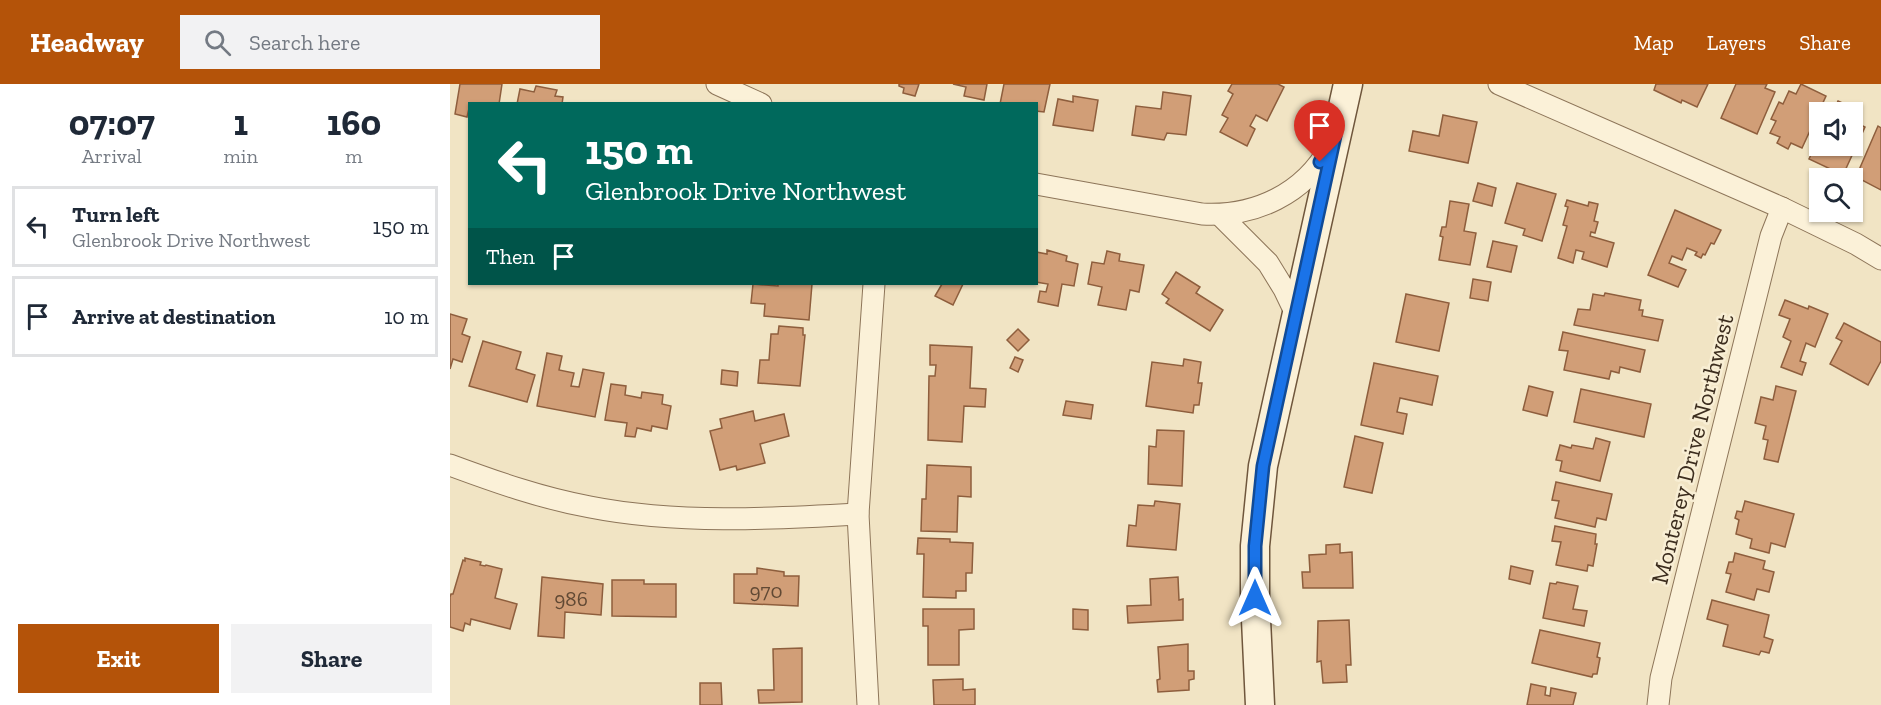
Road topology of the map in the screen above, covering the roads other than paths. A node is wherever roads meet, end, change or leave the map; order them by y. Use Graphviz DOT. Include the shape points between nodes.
graph roads {
  1 [pos="717,84"];
  2 [pos="1348,84"];
  3 [pos="1499,84"];
  4 [pos="757,102"];
  5 [pos="1335,136"];
  6 [pos="1038,184"];
  7 [pos="1782,208"];
  8 [pos="1220,215"];
  9 [pos="1881,259"];
  10 [pos="874,285"];
  11 [pos="1296,314"];
  12 [pos="450,465"];
  13 [pos="858,514"];
  14 [pos="868,705"];
  15 [pos="1260,705"];
  16 [pos="1658,705"];
  1 -- 4 [label="street"];
  2 -- 5 [label="main road"];
  3 -- 7 [label="street"];
  5 -- 8 [label="street" via="1312,174 1287,195 1255,210"];
  5 -- 11 [label="main road"];
  6 -- 8 [label="street"];
  7 -- 9 [label="street"];
  7 -- 16 [label="street, Monterey Drive Northwest" via="1768,247 1661,678"];
  8 -- 11 [label="street" via="1268,263"];
  10 -- 13 [label="street"];
  11 -- 15 [label="main road" via="1263,466 1255,546"];
  12 -- 13 [label="street" via="504,485 592,508 766,519"];
  13 -- 14 [label="street"];
}
